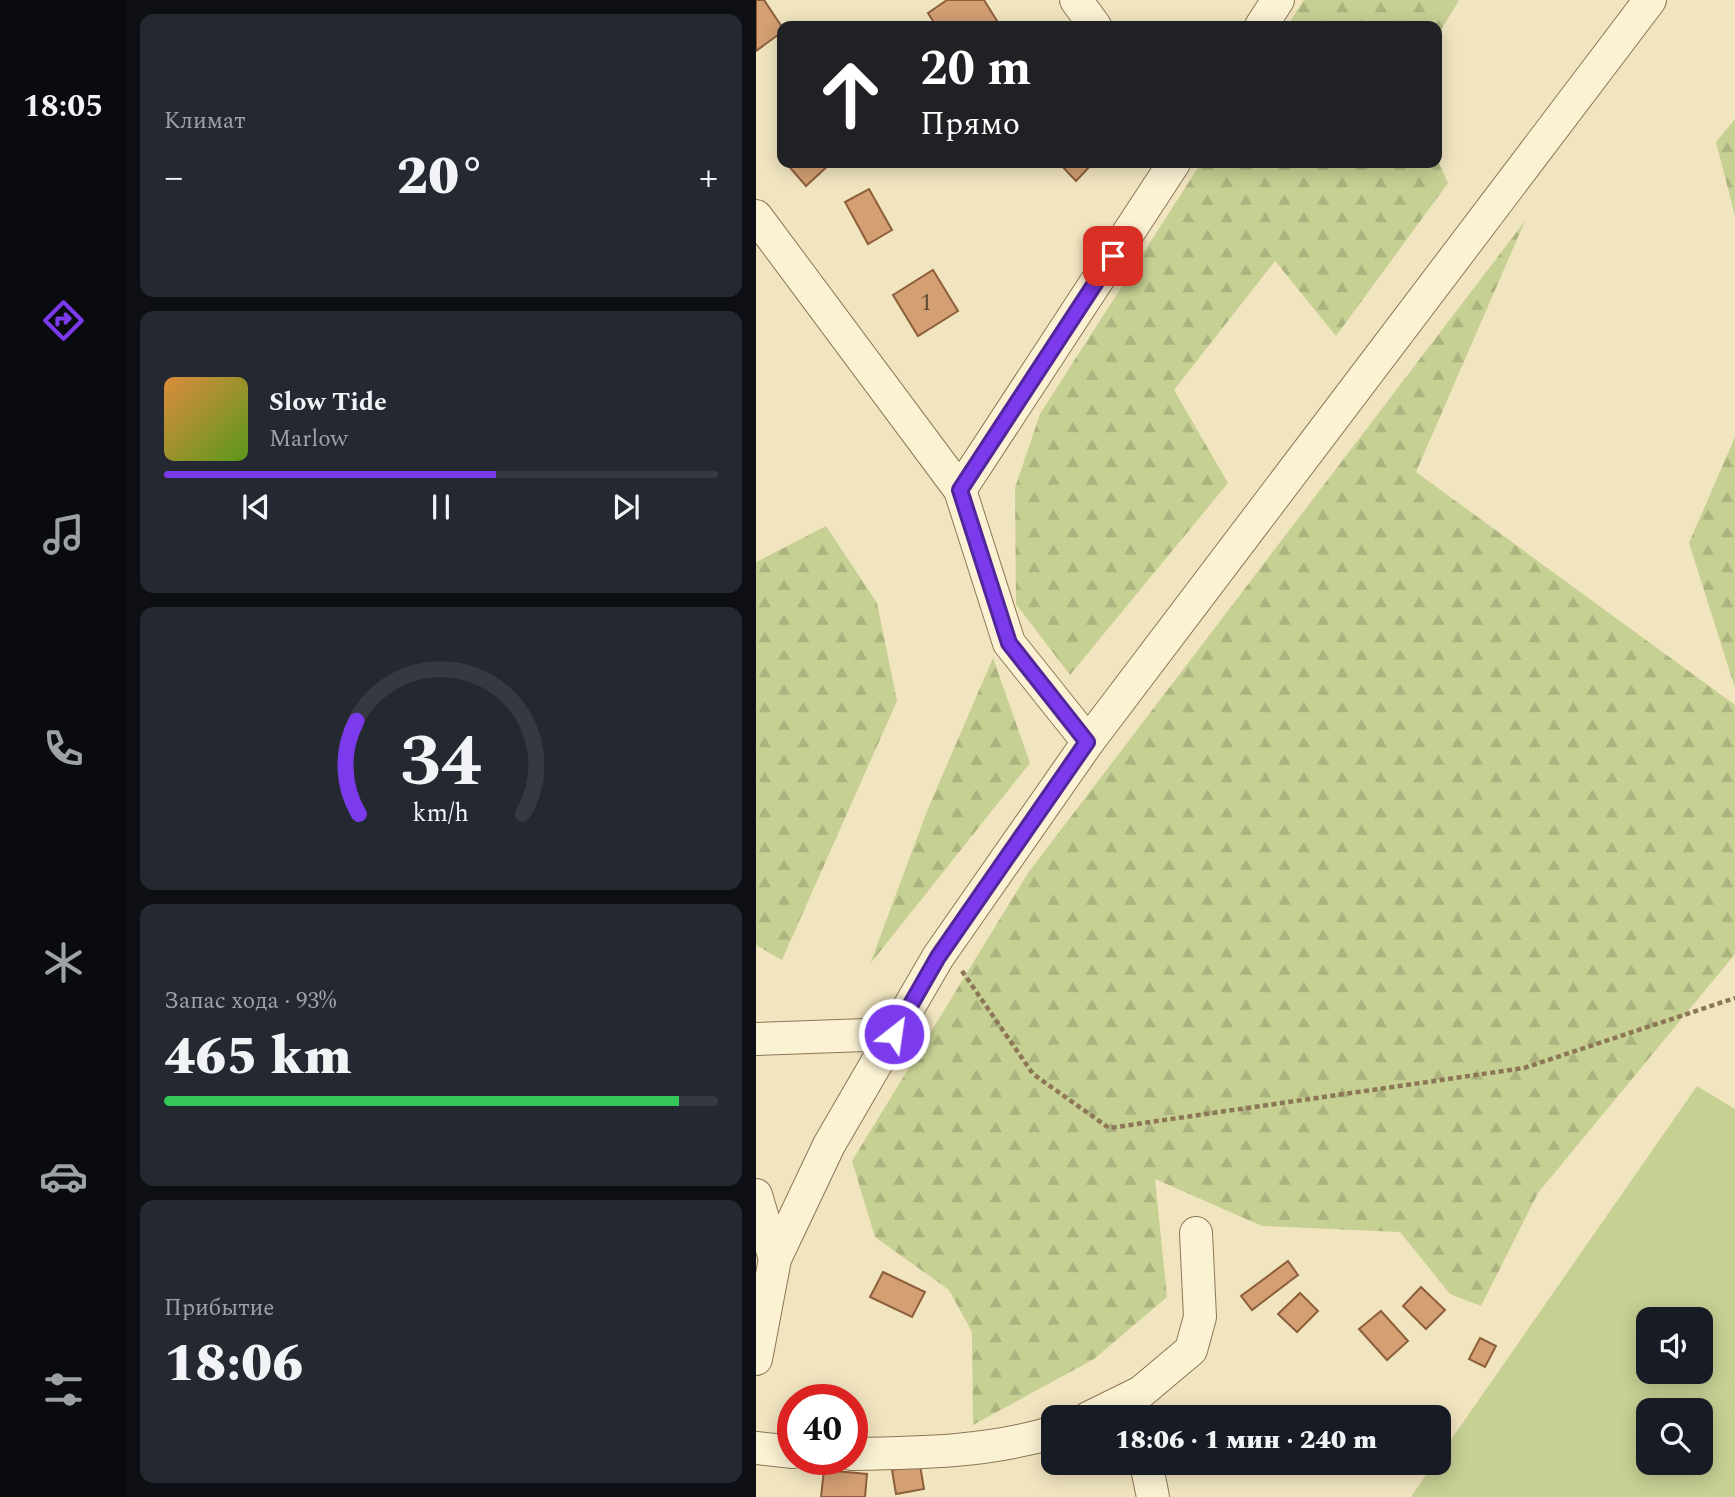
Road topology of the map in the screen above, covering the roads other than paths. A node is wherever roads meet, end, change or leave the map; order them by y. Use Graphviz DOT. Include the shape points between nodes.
graph roads {
  1 [pos="1076,0"];
  2 [pos="1278,0"];
  3 [pos="1650,0"];
  4 [pos="1091,21"];
  5 [pos="1264,21"];
  6 [pos="1171,168"];
  7 [pos="756,216"];
  8 [pos="960,490"];
  9 [pos="1087,742"];
  10 [pos="894,1034"];
  11 [pos="756,1039"];
  12 [pos="756,1195"];
  13 [pos="1196,1233"];
  14 [pos="775,1259"];
  15 [pos="756,1359"];
  16 [pos="1119,1405"];
  17 [pos="1041,1436"];
  18 [pos="756,1448"];
  19 [pos="777,1450"];
  20 [pos="868,1453"];
  21 [pos="1148,1475"];
  22 [pos="1153,1497"];
  1 -- 4 [label="street"];
  2 -- 5 [label="street"];
  3 -- 9 [label="street"];
  6 -- 8 [label="street"];
  7 -- 8 [label="street"];
  8 -- 9 [label="street" via="1009,643"];
  9 -- 10 [label="street" via="942,952"];
  10 -- 11 [label="street"];
  10 -- 14 [label="street" via="829,1145"];
  12 -- 14 [label="street"];
  13 -- 16 [label="street" via="1200,1317 1191,1350"];
  14 -- 15 [label="street"];
  17 -- 20 [label="street" via="981,1448"];
  18 -- 19 [label="street"];
  21 -- 22 [label="street"];
}
